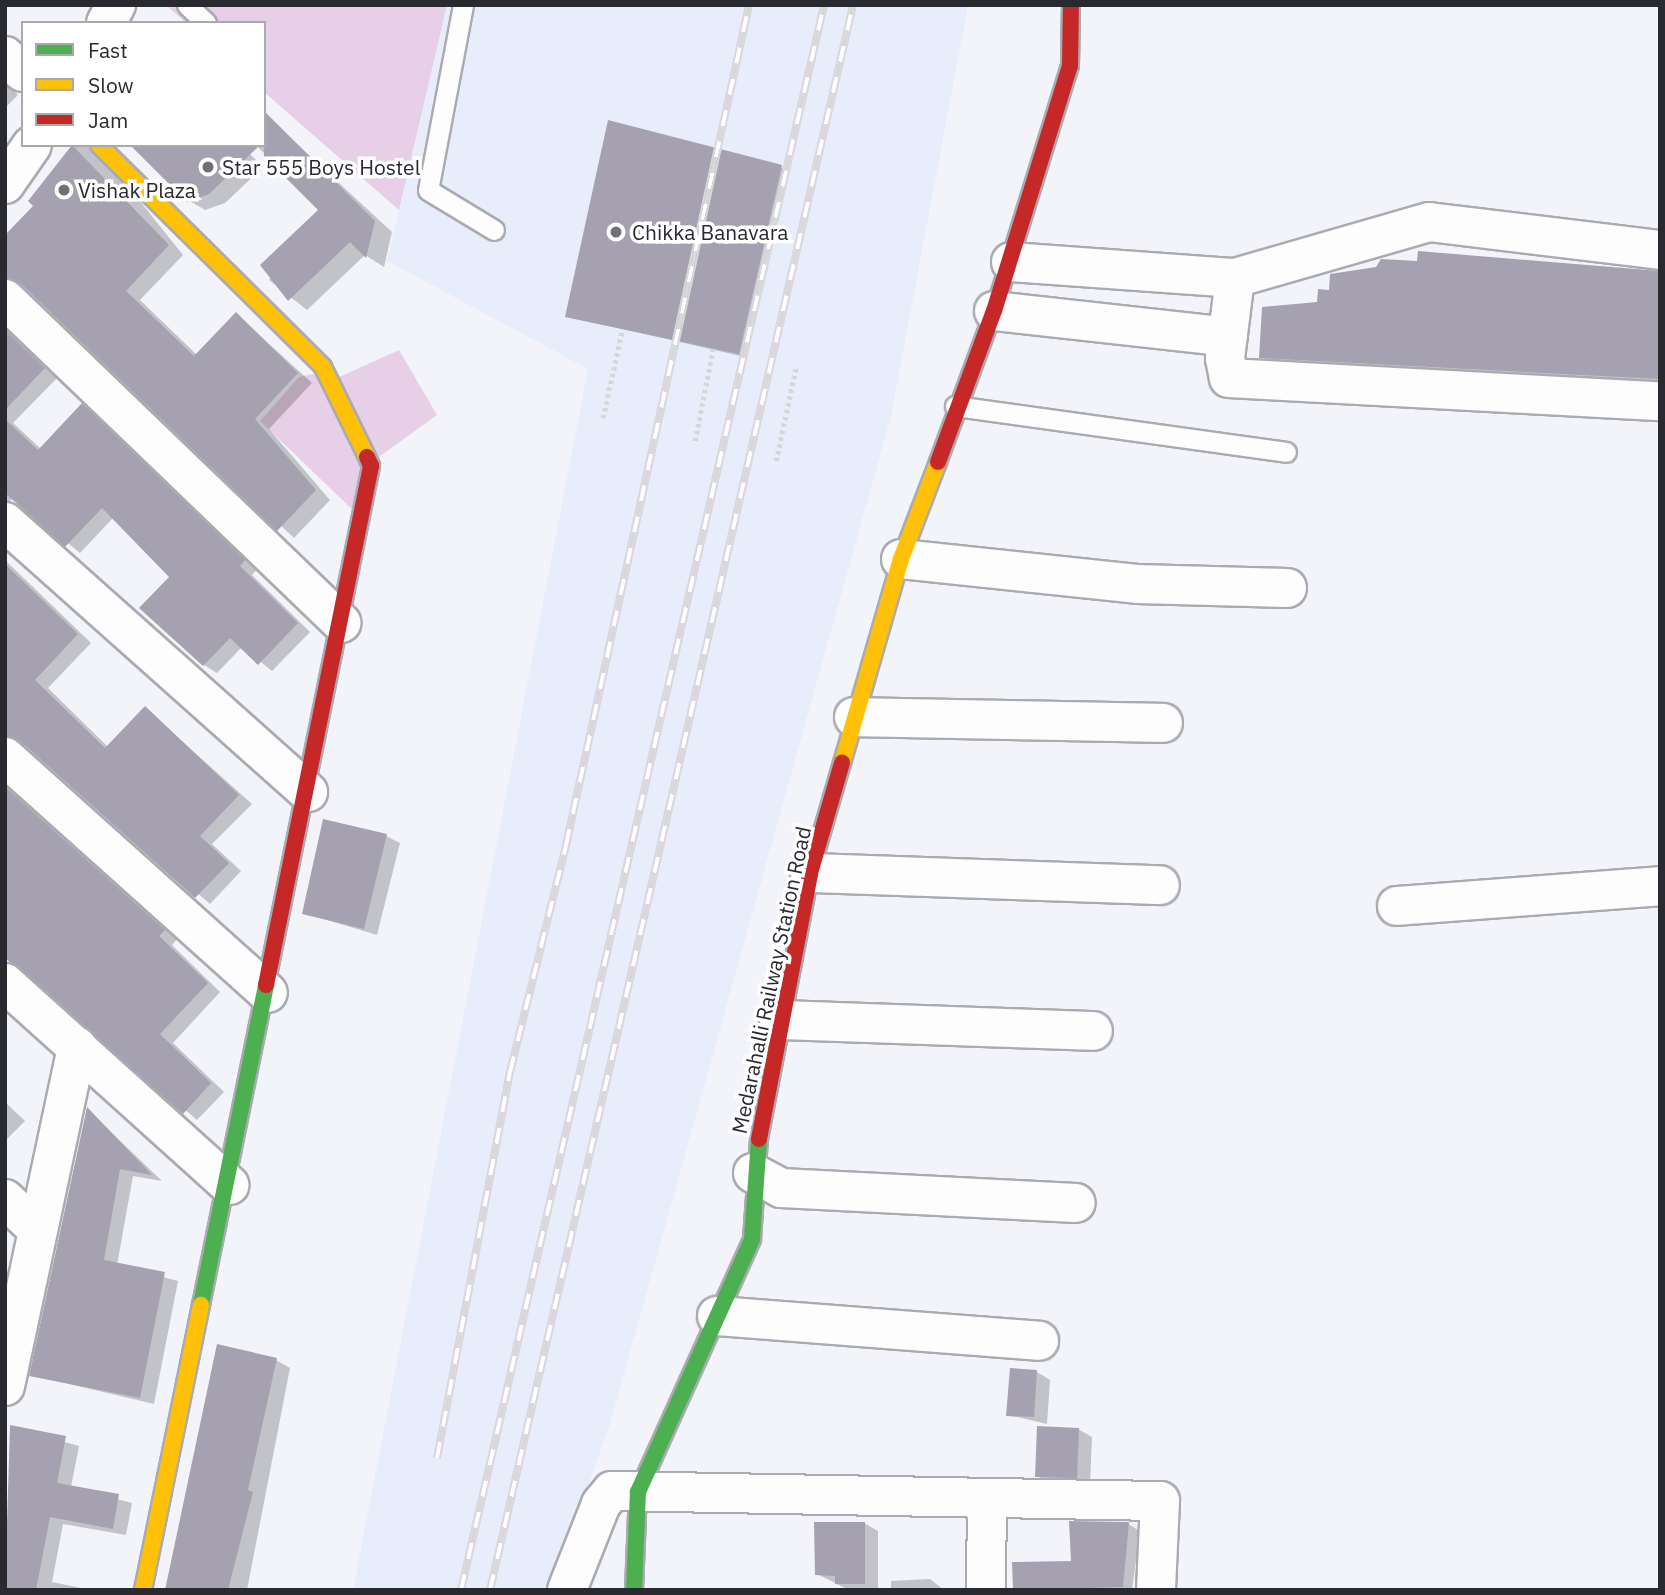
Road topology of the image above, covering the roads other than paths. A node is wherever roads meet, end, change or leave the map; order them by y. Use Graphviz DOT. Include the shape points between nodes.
graph roads {
  1 [pos="116,5"];
  2 [pos="187,5"];
  3 [pos="463,5"];
  4 [pos="1071,5"];
  5 [pos="107,21"];
  6 [pos="204,21"];
  7 [pos="5,57"];
  8 [pos="21,70"];
  9 [pos="31,147"];
  10 [pos="101,147"];
  11 [pos="5,184"];
  12 [pos="494,230"];
  13 [pos="1660,250"];
  14 [pos="1011,262"];
  15 [pos="1235,278"];
  16 [pos="5,299"];
  17 [pos="994,311"];
  18 [pos="1228,337"];
  19 [pos="1660,401"];
  20 [pos="955,406"];
  21 [pos="1286,453"];
  22 [pos="5,522"];
  23 [pos="901,559"];
  24 [pos="1287,588"];
  25 [pos="342,623"];
  26 [pos="854,717"];
  27 [pos="1163,723"];
  28 [pos="5,757"];
  29 [pos="308,792"];
  30 [pos="810,873"];
  31 [pos="1160,885"];
  32 [pos="1660,886"];
  33 [pos="1397,906"];
  34 [pos="5,983"];
  35 [pos="268,993"];
  36 [pos="779,1020"];
  37 [pos="1093,1031"];
  38 [pos="77,1047"];
  39 [pos="754,1173"];
  40 [pos="229,1185"];
  41 [pos="5,1199"];
  42 [pos="1076,1203"];
  43 [pos="38,1230"];
  44 [pos="717,1316"];
  45 [pos="1039,1340"];
  46 [pos="5,1386"];
  47 [pos="638,1492"];
  48 [pos="987,1498"];
  49 [pos="143,1590"];
  50 [pos="567,1590"];
  51 [pos="634,1590"];
  52 [pos="986,1590"];
  53 [pos="1156,1590"];
  1 -- 5 [label="street"];
  2 -- 6 [label="lane"];
  3 -- 12 [label="lane" via="428,190"];
  4 -- 14 [label="street, Medarahalli Railway Station Road" via="1070,66"];
  7 -- 8 [label="street"];
  9 -- 11 [label="street"];
  10 -- 25 [label="street" via="323,367 371,466"];
  13 -- 15 [label="street" via="1429,222"];
  14 -- 15 [label="street"];
  14 -- 17 [label="street, Medarahalli Railway Station Road"];
  15 -- 18 [label="street"];
  16 -- 25 [label="street"];
  17 -- 18 [label="street"];
  17 -- 20 [label="street, Medarahalli Railway Station Road"];
  18 -- 19 [label="street" via="1229,378 1242,381"];
  20 -- 21 [label="lane"];
  20 -- 23 [label="street, Medarahalli Railway Station Road"];
  22 -- 29 [label="street"];
  23 -- 24 [label="street" via="1137,584"];
  23 -- 26 [label="street, Medarahalli Railway Station Road"];
  25 -- 29 [label="street"];
  26 -- 27 [label="street"];
  26 -- 30 [label="street, Medarahalli Railway Station Road"];
  28 -- 35 [label="street"];
  29 -- 35 [label="street"];
  30 -- 31 [label="street"];
  30 -- 36 [label="street, Medarahalli Railway Station Road"];
  32 -- 33 [label="street"];
  34 -- 38 [label="street"];
  35 -- 40 [label="street"];
  36 -- 37 [label="street"];
  36 -- 39 [label="street, Medarahalli Railway Station Road"];
  38 -- 40 [label="street"];
  38 -- 43 [label="street"];
  39 -- 42 [label="street" via="781,1188"];
  39 -- 44 [label="street, Medarahalli Railway Station Road" via="752,1239"];
  40 -- 49 [label="street"];
  41 -- 43 [label="street"];
  43 -- 46 [label="street"];
  44 -- 45 [label="street"];
  44 -- 47 [label="street, Medarahalli Railway Station Road"];
  47 -- 48 [label="street"];
  47 -- 50 [label="street" via="612,1491 601,1504"];
  47 -- 51 [label="street"];
  48 -- 52 [label="street"];
  48 -- 53 [label="street" via="1160,1500"];
}
